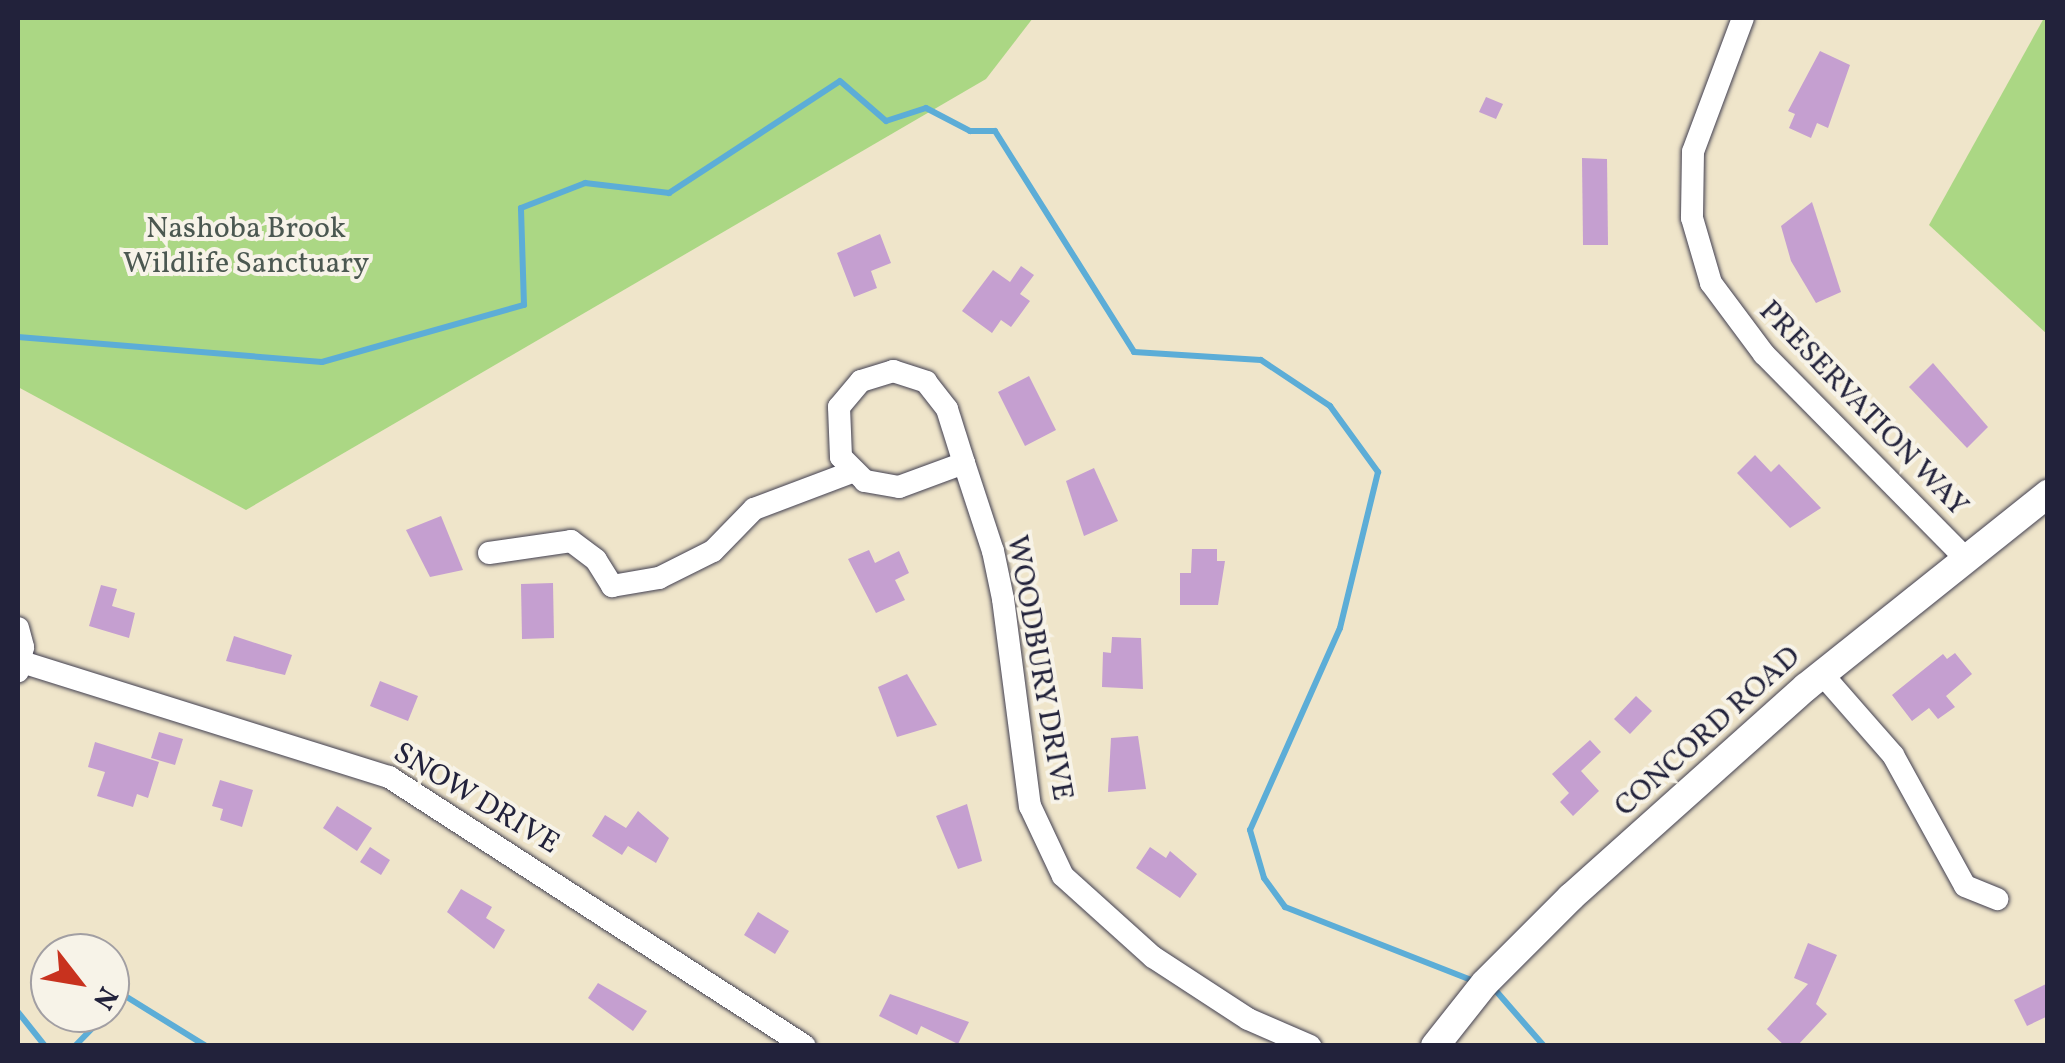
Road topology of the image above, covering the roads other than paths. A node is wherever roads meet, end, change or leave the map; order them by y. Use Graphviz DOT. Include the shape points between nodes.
graph roads {
  1 [pos="1742,18"];
  2 [pos="964,463"];
  3 [pos="852,472"];
  4 [pos="2048,494"];
  5 [pos="489,553"];
  6 [pos="1963,556"];
  7 [pos="18,628"];
  8 [pos="20,666"];
  9 [pos="1822,674"];
  10 [pos="1997,899"];
  11 [pos="806,1046"];
  12 [pos="1310,1046"];
  13 [pos="1435,1046"];
  1 -- 6 [label="street, PRESERVATION WAY" via="1701,120 1690,183 1699,252 1711,283 1764,354"];
  2 -- 3 [label="street" via="899,488"];
  2 -- 3 [label="street, WOODBURY DRIVE" via="938,394 926,382 893,371 861,381 839,407 836,440"];
  2 -- 12 [label="street, WOODBURY DRIVE" via="1004,598 1030,806 1044,847 1106,921 1153,957 1248,1019"];
  3 -- 5 [label="street" via="754,509 712,552 660,578 612,586 596,560 571,541"];
  4 -- 6 [label="main road, CONCORD ROAD"];
  6 -- 9 [label="main road, CONCORD ROAD"];
  7 -- 8 [label="street, SNOW DRIVE"];
  8 -- 11 [label="street, SNOW DRIVE" via="390,777"];
  9 -- 10 [label="street" via="1892,755 1965,886"];
  9 -- 13 [label="main road, CONCORD ROAD" via="1544,922"];
}
